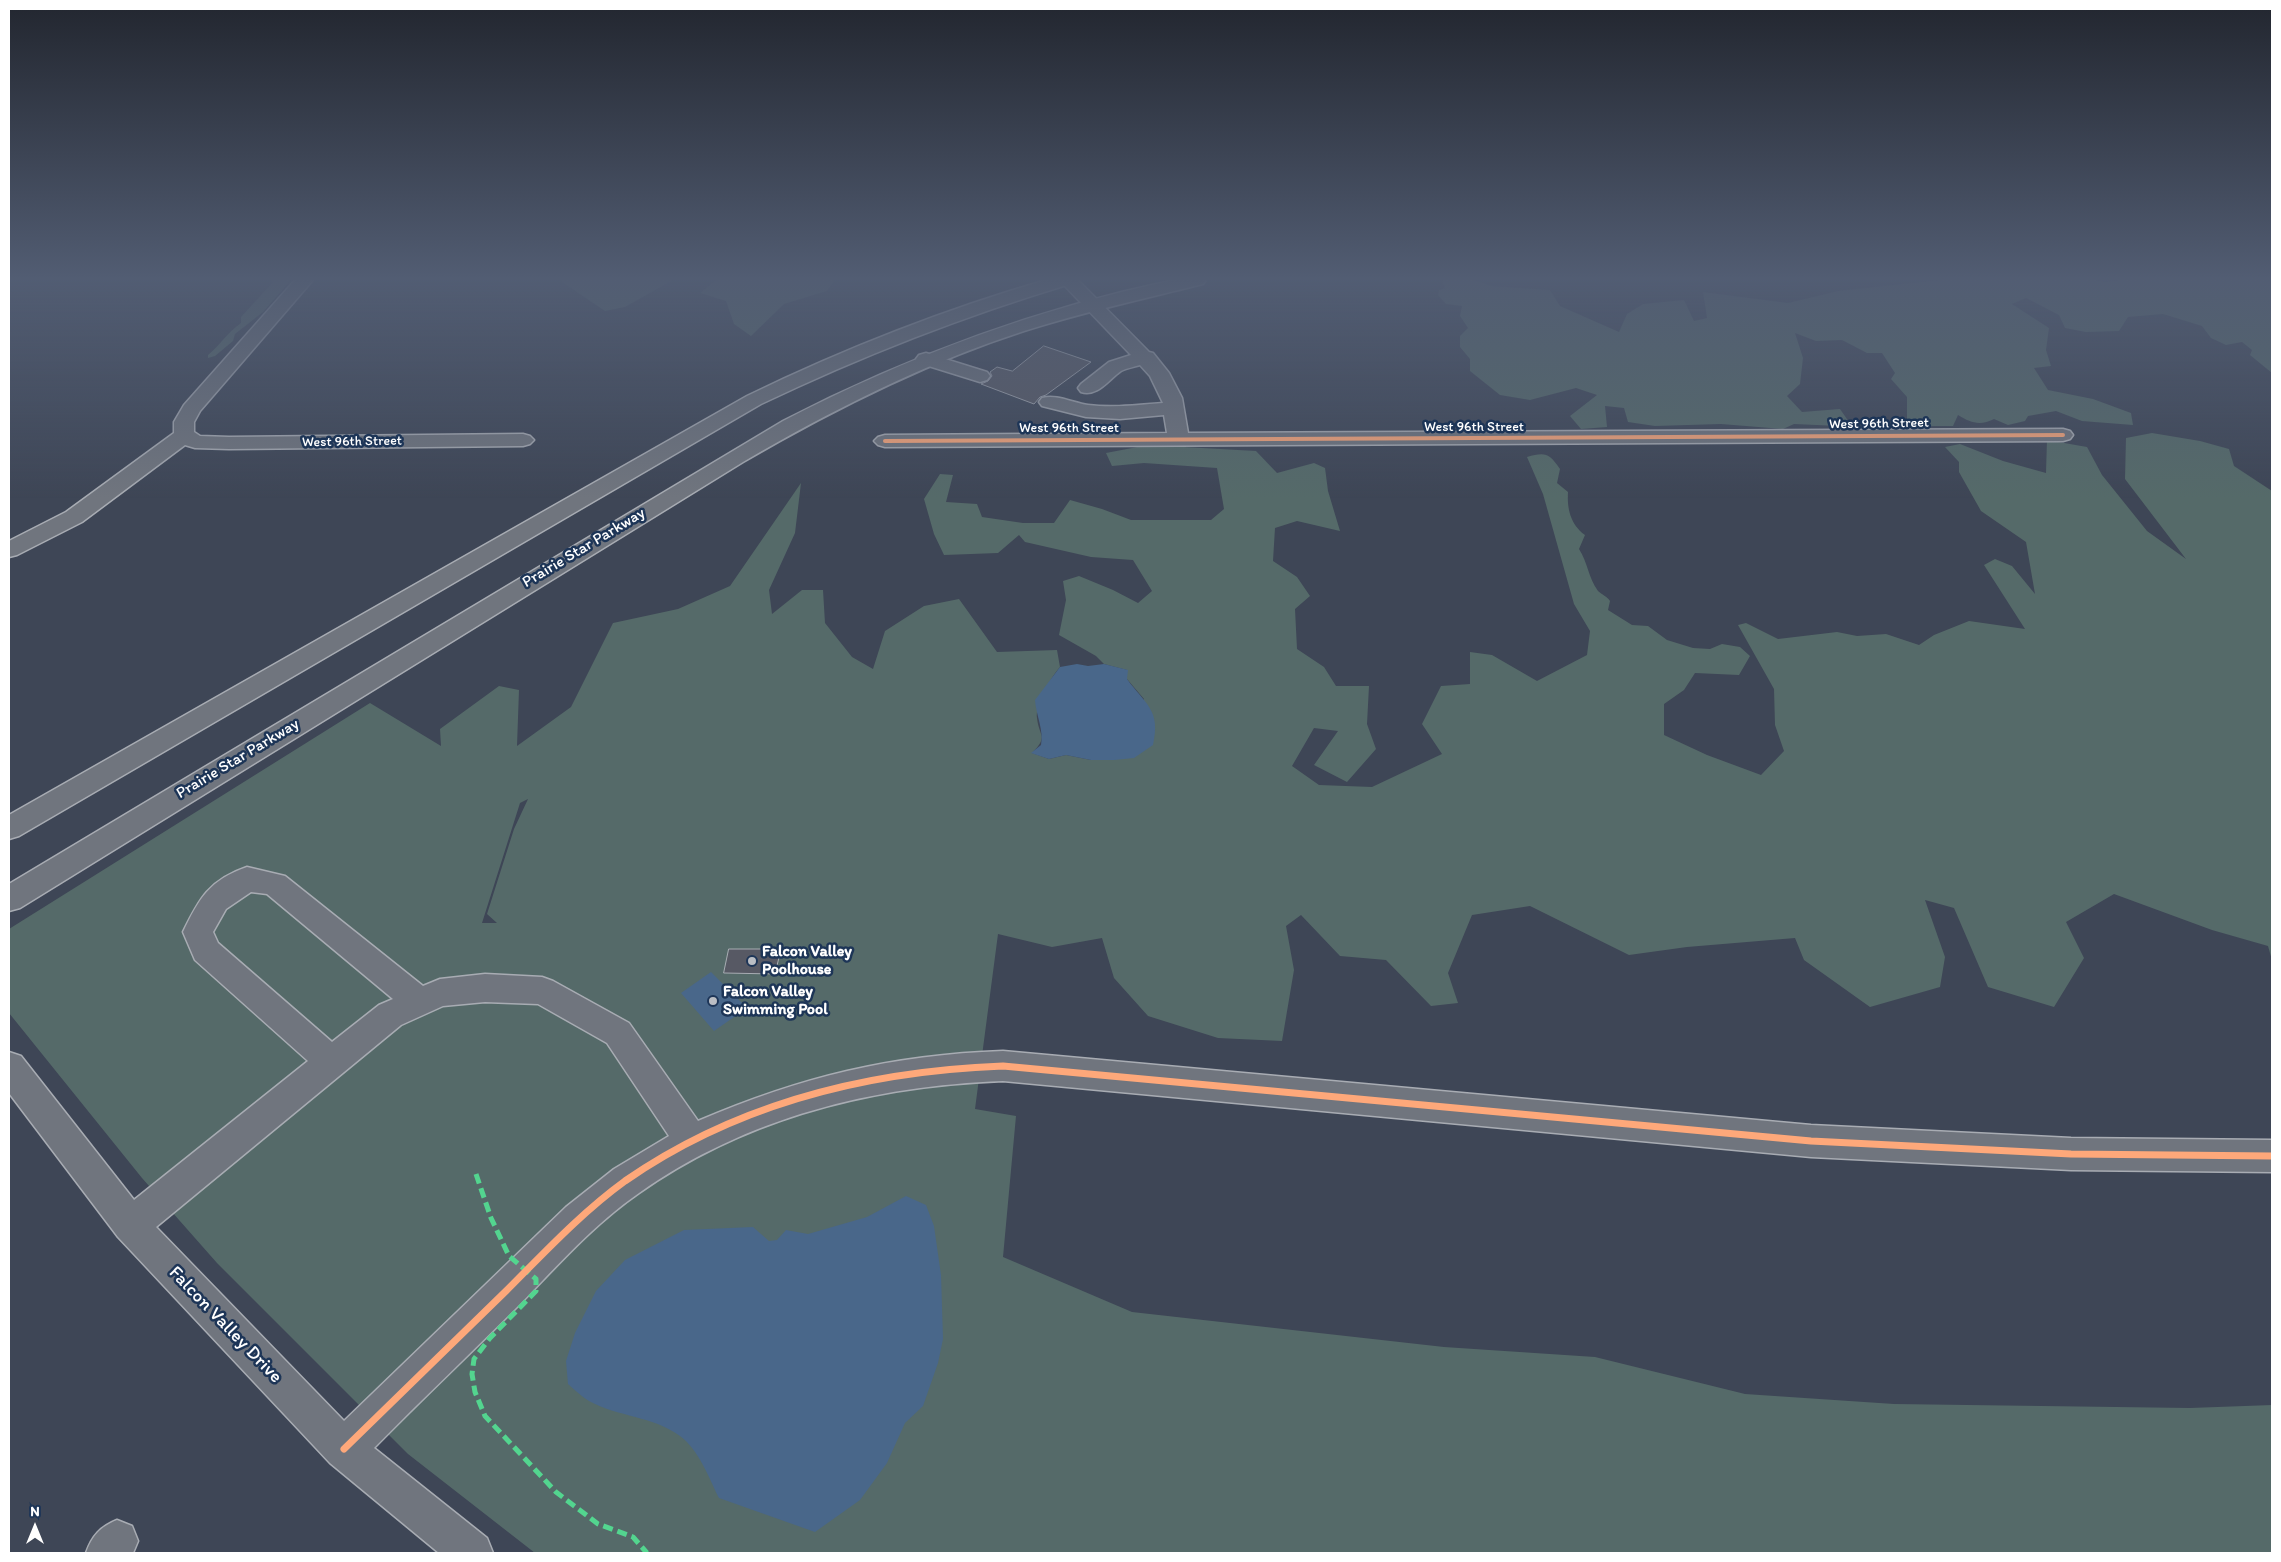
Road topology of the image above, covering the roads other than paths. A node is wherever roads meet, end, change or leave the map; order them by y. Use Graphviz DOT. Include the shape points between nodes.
graph roads {
  1 [pos="240,353"];
  2 [pos="853,353"];
  3 [pos="908,353"];
  4 [pos="943,353"];
  5 [pos="1142,353"];
  6 [pos="1146,357"];
  7 [pos="926,359"];
  8 [pos="980,376"];
  9 [pos="1088,388"];
  10 [pos="1049,402"];
  11 [pos="1174,408"];
  12 [pos="184,435"];
  13 [pos="2063,435"];
  14 [pos="1178,439"];
  15 [pos="523,440"];
  16 [pos="885,441"];
  17 [pos="9,550"];
  18 [pos="9,828"];
  19 [pos="9,900"];
  20 [pos="420,1002"];
  21 [pos="332,1062"];
  22 [pos="9,1067"];
  23 [pos="692,1140"];
  24 [pos="2272,1156"];
  25 [pos="131,1225"];
  26 [pos="344,1449"];
  27 [pos="472,1553"];
  1 -- 12 [label="street" via="191,409 184,422"];
  2 -- 18 [label="street" via="720,419"];
  3 -- 7 [label="street"];
  4 -- 7 [label="street, Prairie Star Parkway"];
  5 -- 6 [label="street"];
  6 -- 9 [label="street" via="1116,366"];
  6 -- 11 [label="street" via="1166,384"];
  7 -- 8 [label="street"];
  7 -- 19 [label="street, Prairie Star Parkway" via="845,396 735,457"];
  10 -- 11 [label="street" via="1086,412 1120,414"];
  11 -- 14 [label="street"];
  12 -- 15 [label="street, West 96th Street" via="195,442 221,443"];
  12 -- 17 [label="street" via="74,517"];
  13 -- 14 [label="street, West 96th Street"];
  14 -- 16 [label="street, West 96th Street"];
  20 -- 21 [label="street" via="390,1014"];
  20 -- 21 [label="street" via="275,884 247,879 215,900 198,932 206,951"];
  20 -- 23 [label="street" via="440,993 485,988 542,991 618,1033"];
  21 -- 25 [label="street"];
  22 -- 25 [label="street, Falcon Valley Drive"];
  23 -- 24 [label="street" via="796,1100 876,1078 921,1070 1003,1066 1811,1141 2071,1154"];
  23 -- 26 [label="street" via="665,1155 585,1213"];
  25 -- 26 [label="street, Falcon Valley Drive"];
  26 -- 27 [label="street, Falcon Valley Drive"];
}
